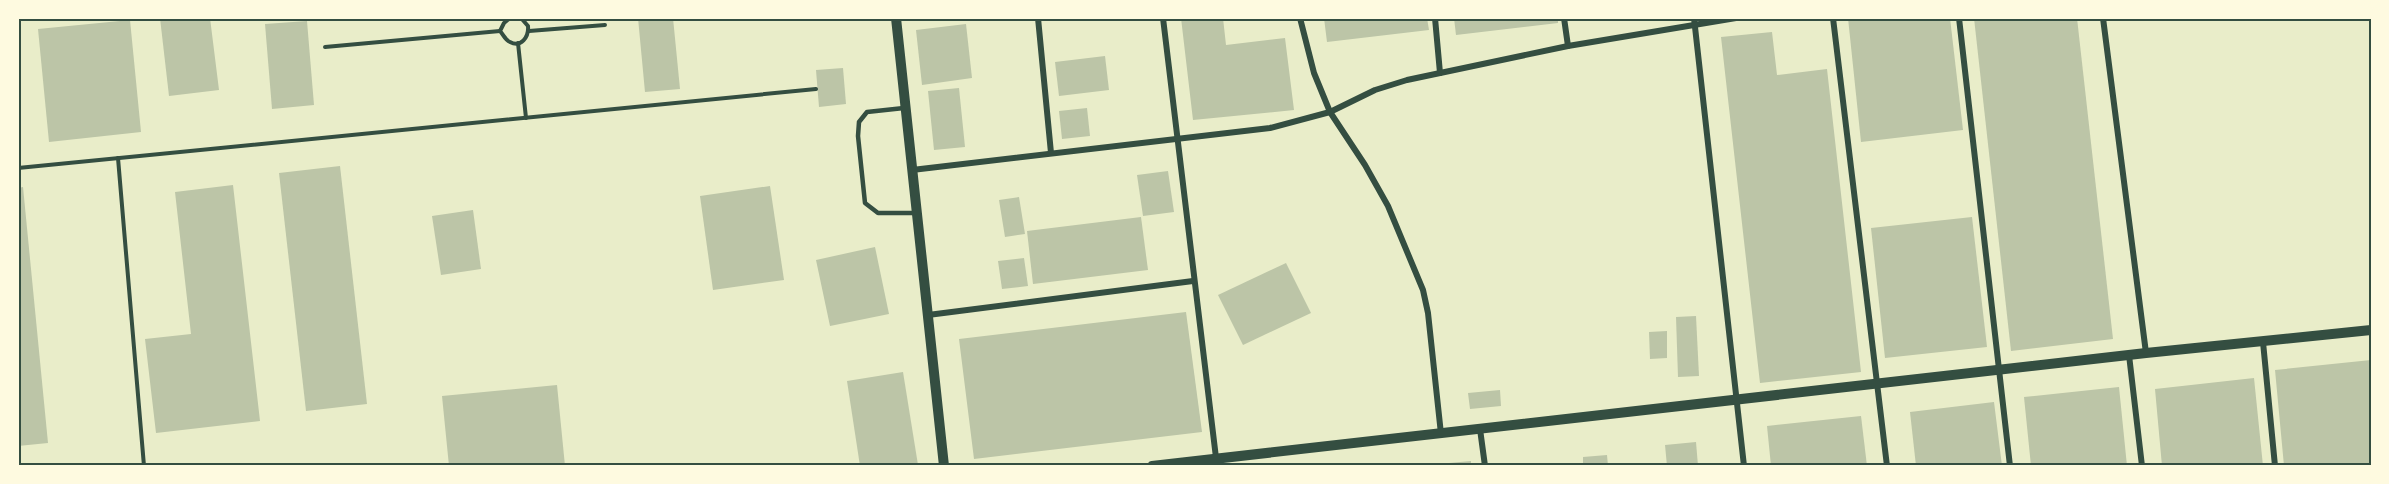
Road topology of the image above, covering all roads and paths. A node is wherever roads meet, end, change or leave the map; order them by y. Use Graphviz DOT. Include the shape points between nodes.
graph roads {
  1 [pos="510,18"];
  2 [pos="521,18"];
  3 [pos="896,18"];
  4 [pos="1038,18"];
  5 [pos="1162,18"];
  6 [pos="1300,18"];
  7 [pos="1435,18"];
  8 [pos="1564,18"];
  9 [pos="1736,18"];
  10 [pos="1833,18"];
  11 [pos="1959,18"];
  12 [pos="2103,18"];
  13 [pos="1694,21"];
  14 [pos="605,25"];
  15 [pos="500,31"];
  16 [pos="529,31"];
  17 [pos="518,44"];
  18 [pos="1568,45"];
  19 [pos="325,47"];
  20 [pos="1440,73"];
  21 [pos="816,89"];
  22 [pos="904,108"];
  23 [pos="1330,112"];
  24 [pos="526,118"];
  25 [pos="1177,140"];
  26 [pos="1051,153"];
  27 [pos="118,158"];
  28 [pos="18,168"];
  29 [pos="911,170"];
  30 [pos="916,213"];
  31 [pos="1193,281"];
  32 [pos="928,315"];
  33 [pos="2371,330"];
  34 [pos="2263,342"];
  35 [pos="2146,354"];
  36 [pos="2129,356"];
  37 [pos="1999,371"];
  38 [pos="1879,385"];
  39 [pos="1736,400"];
  40 [pos="1480,429"];
  41 [pos="1441,434"];
  42 [pos="1217,462"];
  43 [pos="144,466"];
  44 [pos="944,466"];
  45 [pos="1152,466"];
  46 [pos="1485,466"];
  47 [pos="1744,466"];
  48 [pos="1887,466"];
  49 [pos="2010,466"];
  50 [pos="2142,466"];
  51 [pos="2275,466"];
  1 -- 15 [label="path"];
  2 -- 16 [label="path"];
  3 -- 22 [label="street"];
  4 -- 26 [label="street"];
  5 -- 25 [label="street"];
  6 -- 23 [label="street" via="1314,73"];
  7 -- 20 [label="street"];
  8 -- 18 [label="street"];
  9 -- 13 [label="street"];
  10 -- 38 [label="street"];
  11 -- 37 [label="street"];
  12 -- 35 [label="street"];
  13 -- 18 [label="street"];
  13 -- 39 [label="street"];
  14 -- 16 [label="path"];
  15 -- 17 [label="path" via="510,42"];
  15 -- 19 [label="path"];
  16 -- 17 [label="path"];
  17 -- 24 [label="path"];
  18 -- 20 [label="street"];
  20 -- 23 [label="street" via="1375,90"];
  21 -- 24 [label="path"];
  22 -- 29 [label="street"];
  22 -- 30 [label="lane" via="867,112 859,122 865,203 878,213"];
  23 -- 25 [label="street" via="1270,128"];
  23 -- 41 [label="street" via="1388,206 1423,290"];
  24 -- 27 [label="path"];
  25 -- 26 [label="street"];
  25 -- 31 [label="street"];
  26 -- 29 [label="street"];
  27 -- 28 [label="path"];
  27 -- 43 [label="path"];
  29 -- 30 [label="street"];
  30 -- 32 [label="street"];
  31 -- 32 [label="street"];
  31 -- 42 [label="street"];
  32 -- 44 [label="street"];
  33 -- 34 [label="street"];
  34 -- 35 [label="street"];
  34 -- 51 [label="street"];
  35 -- 36 [label="street"];
  36 -- 37 [label="street"];
  36 -- 50 [label="street"];
  37 -- 38 [label="street"];
  37 -- 49 [label="street"];
  38 -- 39 [label="street"];
  38 -- 48 [label="street"];
  39 -- 40 [label="street"];
  39 -- 47 [label="street"];
  40 -- 41 [label="street"];
  40 -- 46 [label="street"];
  41 -- 42 [label="street"];
  42 -- 45 [label="street"];
}
